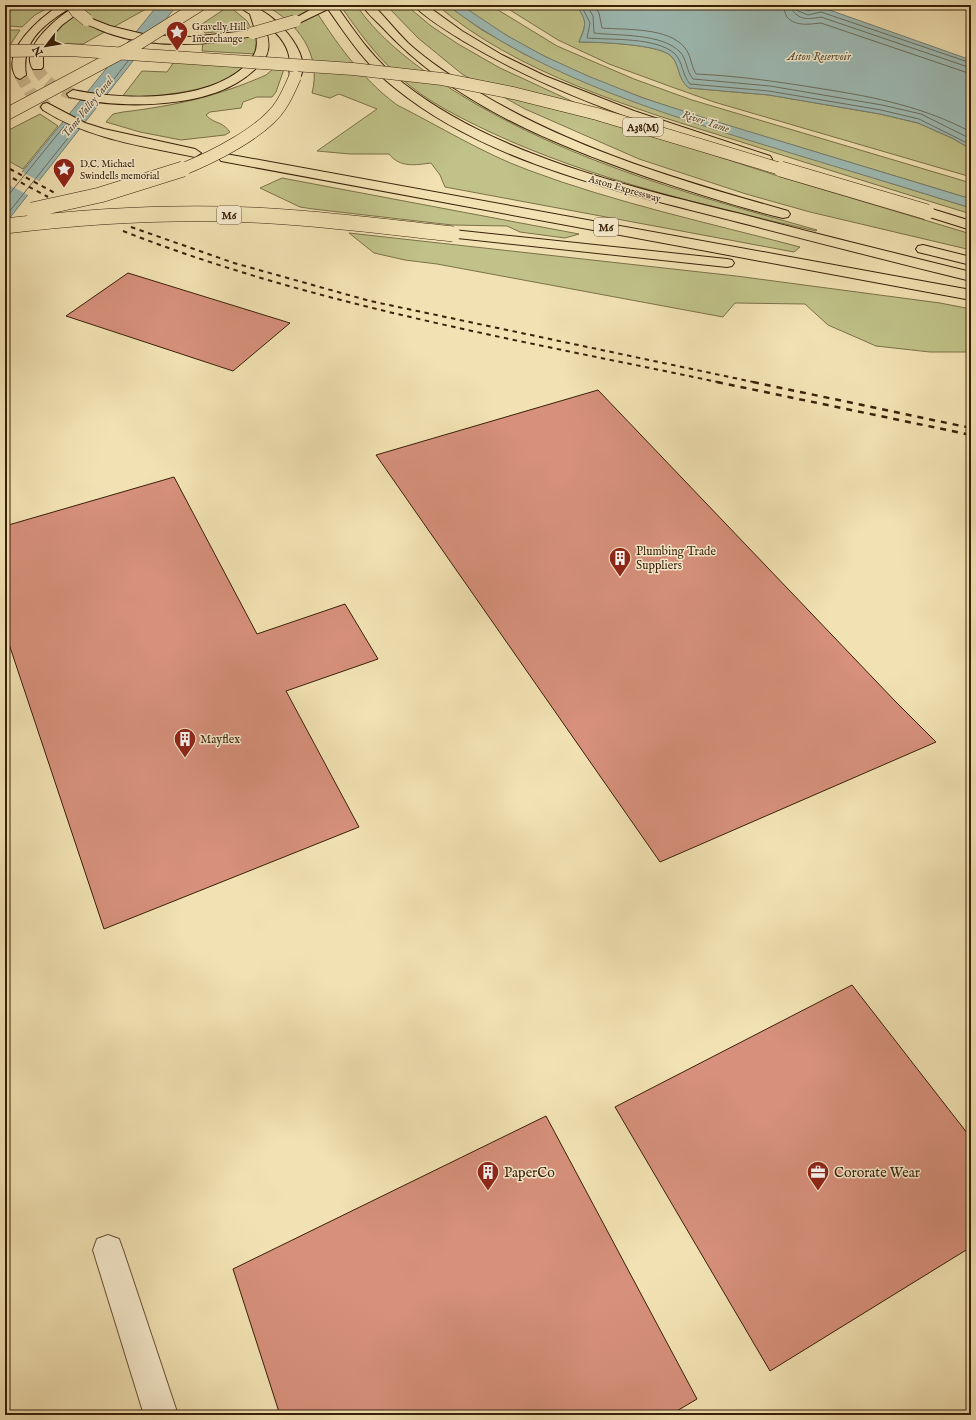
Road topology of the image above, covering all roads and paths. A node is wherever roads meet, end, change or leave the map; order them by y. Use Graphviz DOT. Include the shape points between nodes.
graph roads {
  1 [pos="67,5"];
  2 [pos="72,5"];
  3 [pos="84,5"];
  4 [pos="200,5"];
  5 [pos="241,5"];
  6 [pos="327,5"];
  7 [pos="331,5"];
  8 [pos="367,5"];
  9 [pos="419,5"];
  10 [pos="255,12"];
  11 [pos="146,24"];
  12 [pos="5,51"];
  13 [pos="78,62"];
  14 [pos="37,65"];
  15 [pos="19,70"];
  16 [pos="73,94"];
  17 [pos="47,107"];
  18 [pos="5,115"];
  19 [pos="195,153"];
  20 [pos="226,158"];
  21 [pos="927,212"];
  22 [pos="5,216"];
  23 [pos="798,218"];
  24 [pos="5,226"];
  25 [pos="971,226"];
  26 [pos="911,246"];
  27 [pos="971,261"];
  28 [pos="971,276"];
  29 [pos="916,286"];
  30 [pos="971,296"];
  31 [pos="108,1250"];
  32 [pos="161,1415"];
  1 -- 15 [label="highway" via="33,31 22,48"];
  2 -- 6 [label="highway, bridge" via="88,20 111,30 144,37 186,39 226,37 262,30 295,21"];
  3 -- 14 [label="highway" via="48,33 39,47"];
  4 -- 18 [label="highway, bridge" via="138,44"];
  5 -- 10 [label="highway"];
  7 -- 28 [label="highway, Aston Expressway" via="366,53 389,78 440,114 514,151 578,174 659,198"];
  8 -- 23 [label="highway, Aston Expressway" via="394,37 428,65 478,98 536,128 658,177"];
  9 -- 21 [label="highway, A38(M), bridge" via="447,27 492,54 539,78 583,96 656,123"];
  10 -- 16 [label="highway" via="262,40 261,55 248,71 220,86 181,96 145,100 110,100"];
  10 -- 22 [label="highway, bridge" via="275,26 289,41 296,62 295,77 288,96 272,115 243,138 205,160 166,175 117,191"];
  11 -- 13 [label="highway, bridge"];
  12 -- 21 [label="highway, A38(M), bridge" via="76,51 251,62 360,69 442,79 597,114"];
  17 -- 19 [label="highway" via="70,120 104,132"];
  20 -- 29 [label="highway, M6"];
  21 -- 25 [label="highway, A38(M)"];
  24 -- 29 [label="highway, M6, bridge" via="96,217 214,214 299,218 558,244"];
  26 -- 27 [label="highway"];
  29 -- 30 [label="highway, M6"];
  31 -- 32 [label="street"];
}
